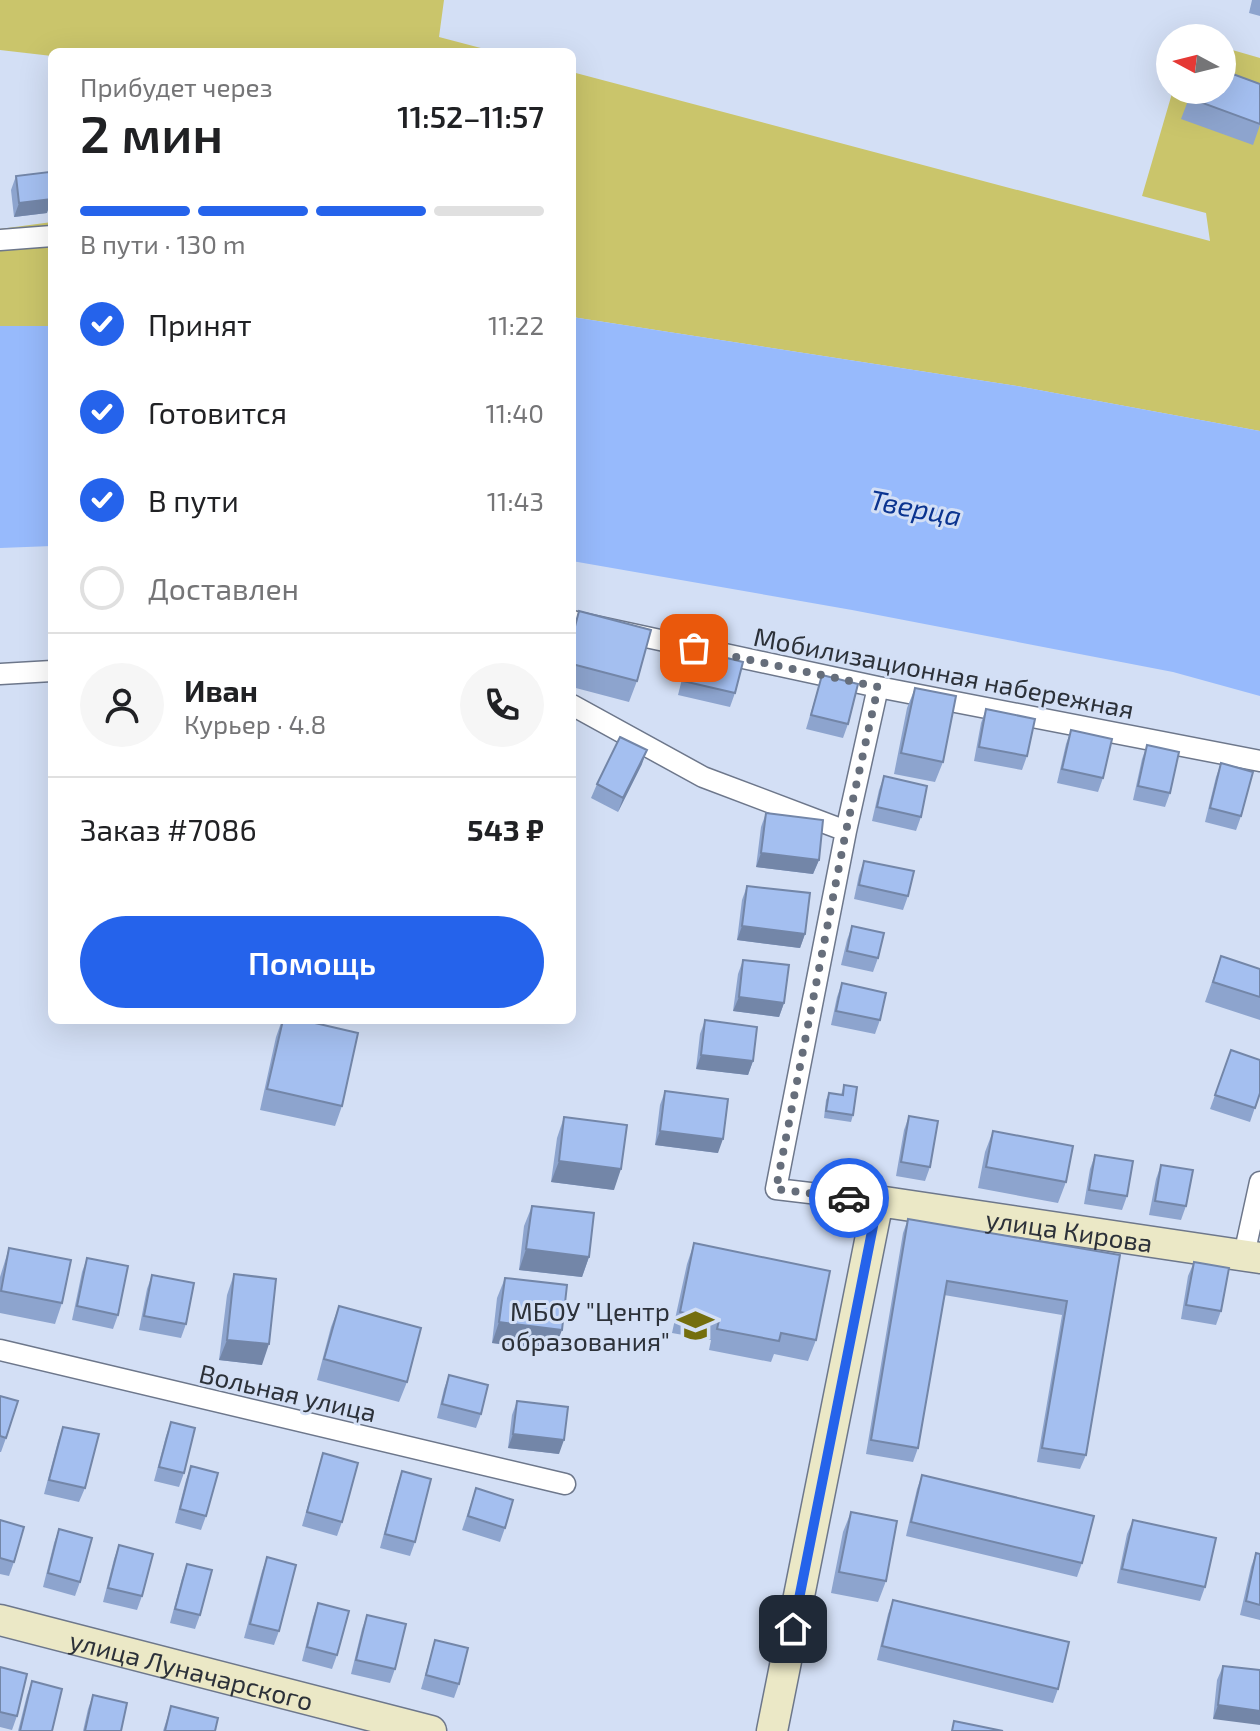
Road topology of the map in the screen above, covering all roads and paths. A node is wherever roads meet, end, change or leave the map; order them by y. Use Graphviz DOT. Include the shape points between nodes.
graph roads {
  1 [pos="48,236"];
  2 [pos="0,240"];
  3 [pos="576,622"];
  4 [pos="48,671"];
  5 [pos="0,674"];
  6 [pos="878,687"];
  7 [pos="576,707"];
  8 [pos="1260,761"];
  9 [pos="846,831"];
  10 [pos="1260,1182"];
  11 [pos="878,1201"];
  12 [pos="1252,1256"];
  13 [pos="0,1350"];
  14 [pos="565,1484"];
  15 [pos="0,1620"];
  16 [pos="431,1731"];
  17 [pos="772,1731"];
  1 -- 2 [label="street"];
  3 -- 6 [label="street, Мобилизационная набережная"];
  4 -- 5 [label="street"];
  6 -- 8 [label="street, Мобилизационная набережная"];
  6 -- 9 [label="street"];
  7 -- 9 [label="street" via="703,777"];
  9 -- 11 [label="street" via="776,1189"];
  10 -- 12 [label="street"];
  11 -- 12 [label="street, улица Кирова"];
  11 -- 17 [label="street"];
  13 -- 14 [label="street, Вольная улица"];
  15 -- 16 [label="street, улица Луначарского"];
}
